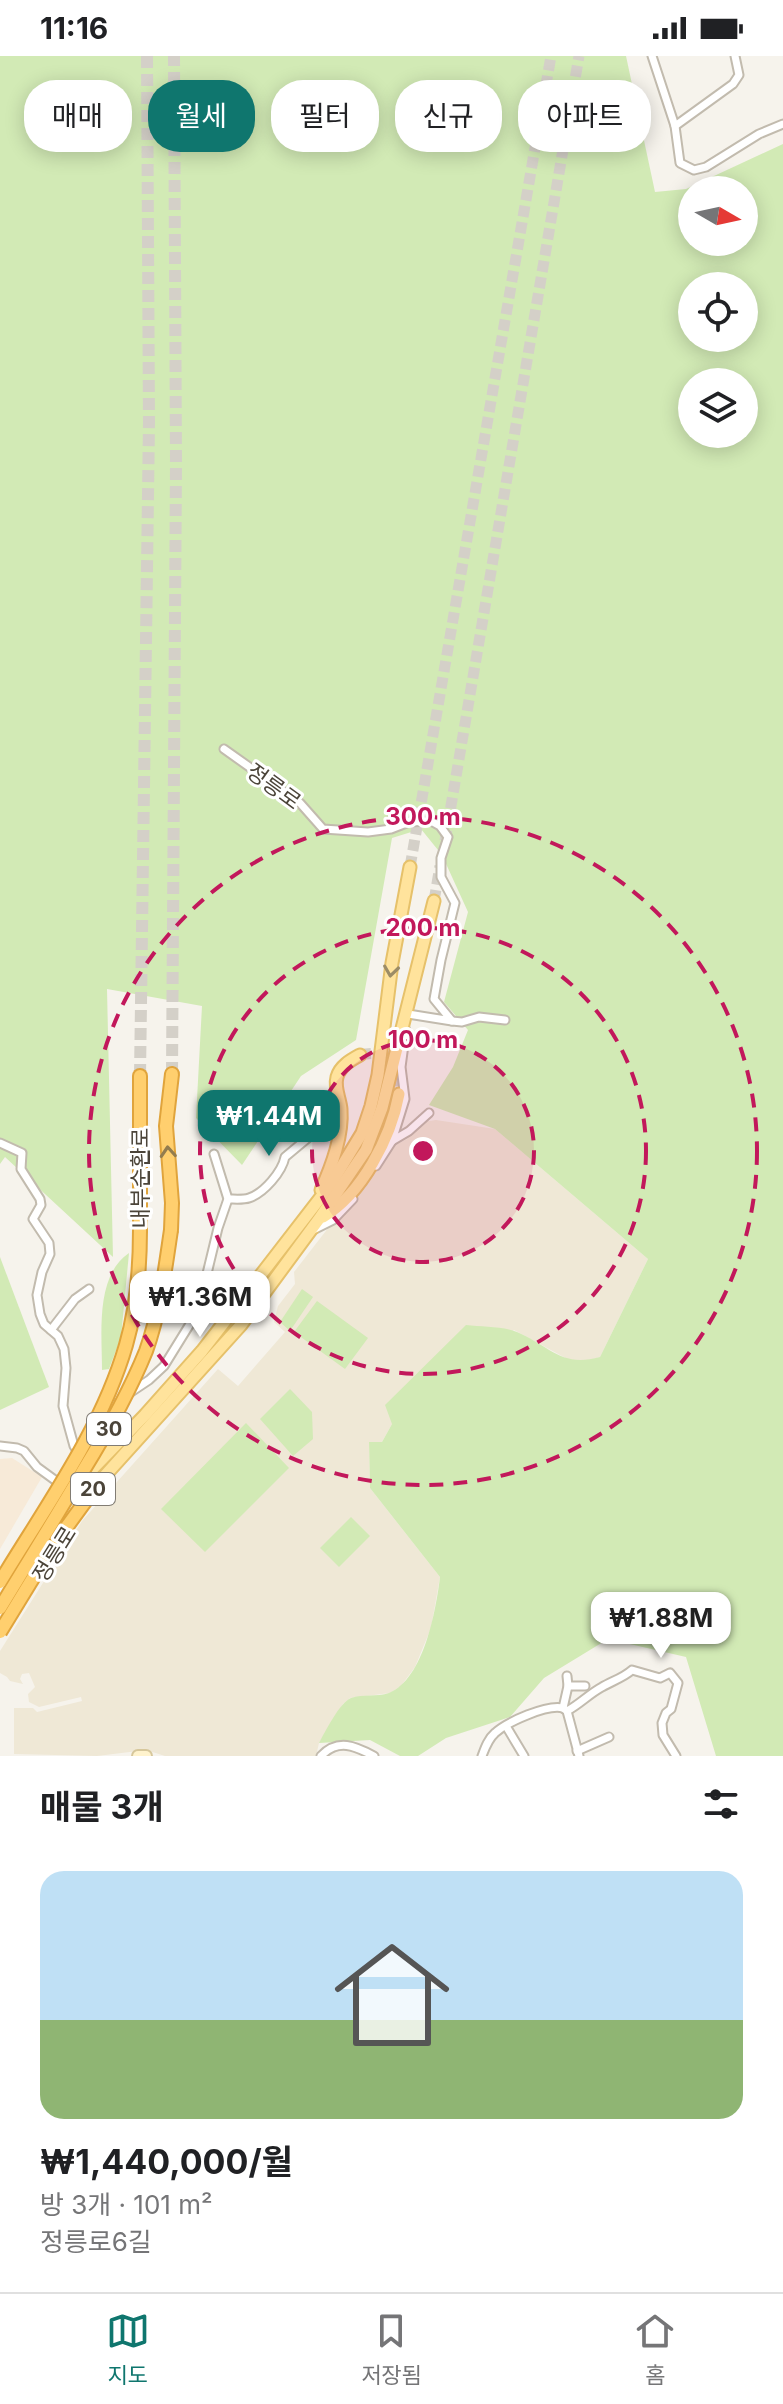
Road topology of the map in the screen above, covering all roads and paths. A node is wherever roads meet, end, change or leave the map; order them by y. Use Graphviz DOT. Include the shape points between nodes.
graph roads {
  1 [pos="652,56"];
  2 [pos="735,56"];
  3 [pos="783,124"];
  4 [pos="675,126"];
  5 [pos="224,749"];
  6 [pos="410,867"];
  7 [pos="434,901"];
  8 [pos="421,949"];
  9 [pos="408,1014"];
  10 [pos="505,1020"];
  11 [pos="452,1021"];
  12 [pos="360,1055"];
  13 [pos="172,1074"];
  14 [pos="140,1076"];
  15 [pos="399,1094"];
  16 [pos="429,1113"];
  17 [pos="315,1132"];
  18 [pos="392,1141"];
  19 [pos="0,1143"];
  20 [pos="214,1154"];
  21 [pos="228,1199"];
  22 [pos="317,1202"];
  23 [pos="319,1219"];
  24 [pos="311,1230"];
  25 [pos="289,1238"];
  26 [pos="89,1289"];
  27 [pos="261,1299"];
  28 [pos="51,1330"];
  29 [pos="0,1446"];
  30 [pos="83,1462"];
  31 [pos="98,1484"];
  32 [pos="71,1491"];
  33 [pos="6,1581"];
  34 [pos="0,1598"];
  35 [pos="0,1608"];
  36 [pos="3,1629"];
  37 [pos="0,1640"];
  38 [pos="567,1676"];
  39 [pos="568,1686"];
  40 [pos="585,1686"];
  41 [pos="565,1709"];
  42 [pos="506,1726"];
  43 [pos="609,1737"];
  44 [pos="578,1753"];
  45 [pos="138,1756"];
  46 [pos="146,1756"];
  47 [pos="321,1756"];
  48 [pos="374,1756"];
  49 [pos="482,1756"];
  50 [pos="524,1756"];
  51 [pos="676,1756"];
  1 -- 4 [label="street"];
  2 -- 4 [label="street" via="739,75 733,84"];
  3 -- 4 [label="street" via="694,170 680,163"];
  5 -- 11 [label="street, 정릉로" via="300,803 323,829 368,832 424,821 440,826 448,837 441,877 455,903 434,999"];
  6 -- 22 [label="main road, 정릉로 / 20, one-way" via="371,1106 349,1157"];
  7 -- 8 [label="main road, 정릉로 / 20"];
  8 -- 9 [label="street, 정릉로"];
  8 -- 23 [label="main road, 정릉로 / 20" via="375,1129"];
  9 -- 11 [label="street"];
  9 -- 18 [label="street, 정릉로" via="401,1067 405,1099"];
  10 -- 11 [label="street"];
  12 -- 22 [label="main road" via="337,1077 340,1126"];
  35 -- 13 [label="highway, 내부순환로 / 30, one-way, bridge" via="108,1429 147,1349 171,1230 166,1126"];
  14 -- 33 [label="highway, 내부순환로 / 30, bridge" via="140,1265 132,1321 110,1391"];
  15 -- 23 [label="main road" via="376,1159 339,1207"];
  16 -- 18 [label="street, 정릉로"];
  17 -- 21 [label="street" via="285,1157 261,1190 248,1198"];
  18 -- 24 [label="street, 정릉로" via="343,1210"];
  19 -- 28 [label="street" via="22,1153 21,1169 40,1199 33,1219 50,1254 37,1295 40,1314"];
  20 -- 21 [label="street"];
  21 -- 30 [label="street" via="198,1311 164,1366 116,1403"];
  22 -- 25 [label="main road, 정릉로 / 20"];
  23 -- 24 [label="main road, 정릉로 / 20"];
  24 -- 27 [label="main road, 정릉로 / 20"];
  25 -- 27 [label="main road" via="285,1256 257,1292 255,1298"];
  25 -- 32 [label="main road, 정릉로 / 20" via="174,1384"];
  26 -- 28 [label="street"];
  27 -- 31 [label="main road, 정릉로 / 20"];
  28 -- 30 [label="street" via="64,1349 63,1406"];
  29 -- 32 [label="street" via="24,1451"];
  30 -- 32 [label="street"];
  31 -- 36 [label="main road, 정릉로"];
  31 -- 36 [label="highway, bridge"];
  31 -- 36 [label="main road, 정릉로 / 20" via="66,1519"];
  32 -- 33 [label="main road, 정릉로 / 20"];
  33 -- 34 [label="highway, 내부순환로"];
  36 -- 37 [label="main road, 정릉로 / 20"];
  38 -- 39 [label="street"];
  39 -- 40 [label="street"];
  39 -- 41 [label="street"];
  41 -- 42 [label="street" via="544,1709"];
  41 -- 44 [label="street"];
  41 -- 51 [label="street" via="632,1670 660,1678 670,1673 678,1683 662,1723"];
  42 -- 49 [label="street" via="494,1734"];
  42 -- 50 [label="street"];
  43 -- 44 [label="street"];
  45 -- 46 [label="street"];
  47 -- 48 [label="street" via="339,1745"];
}
